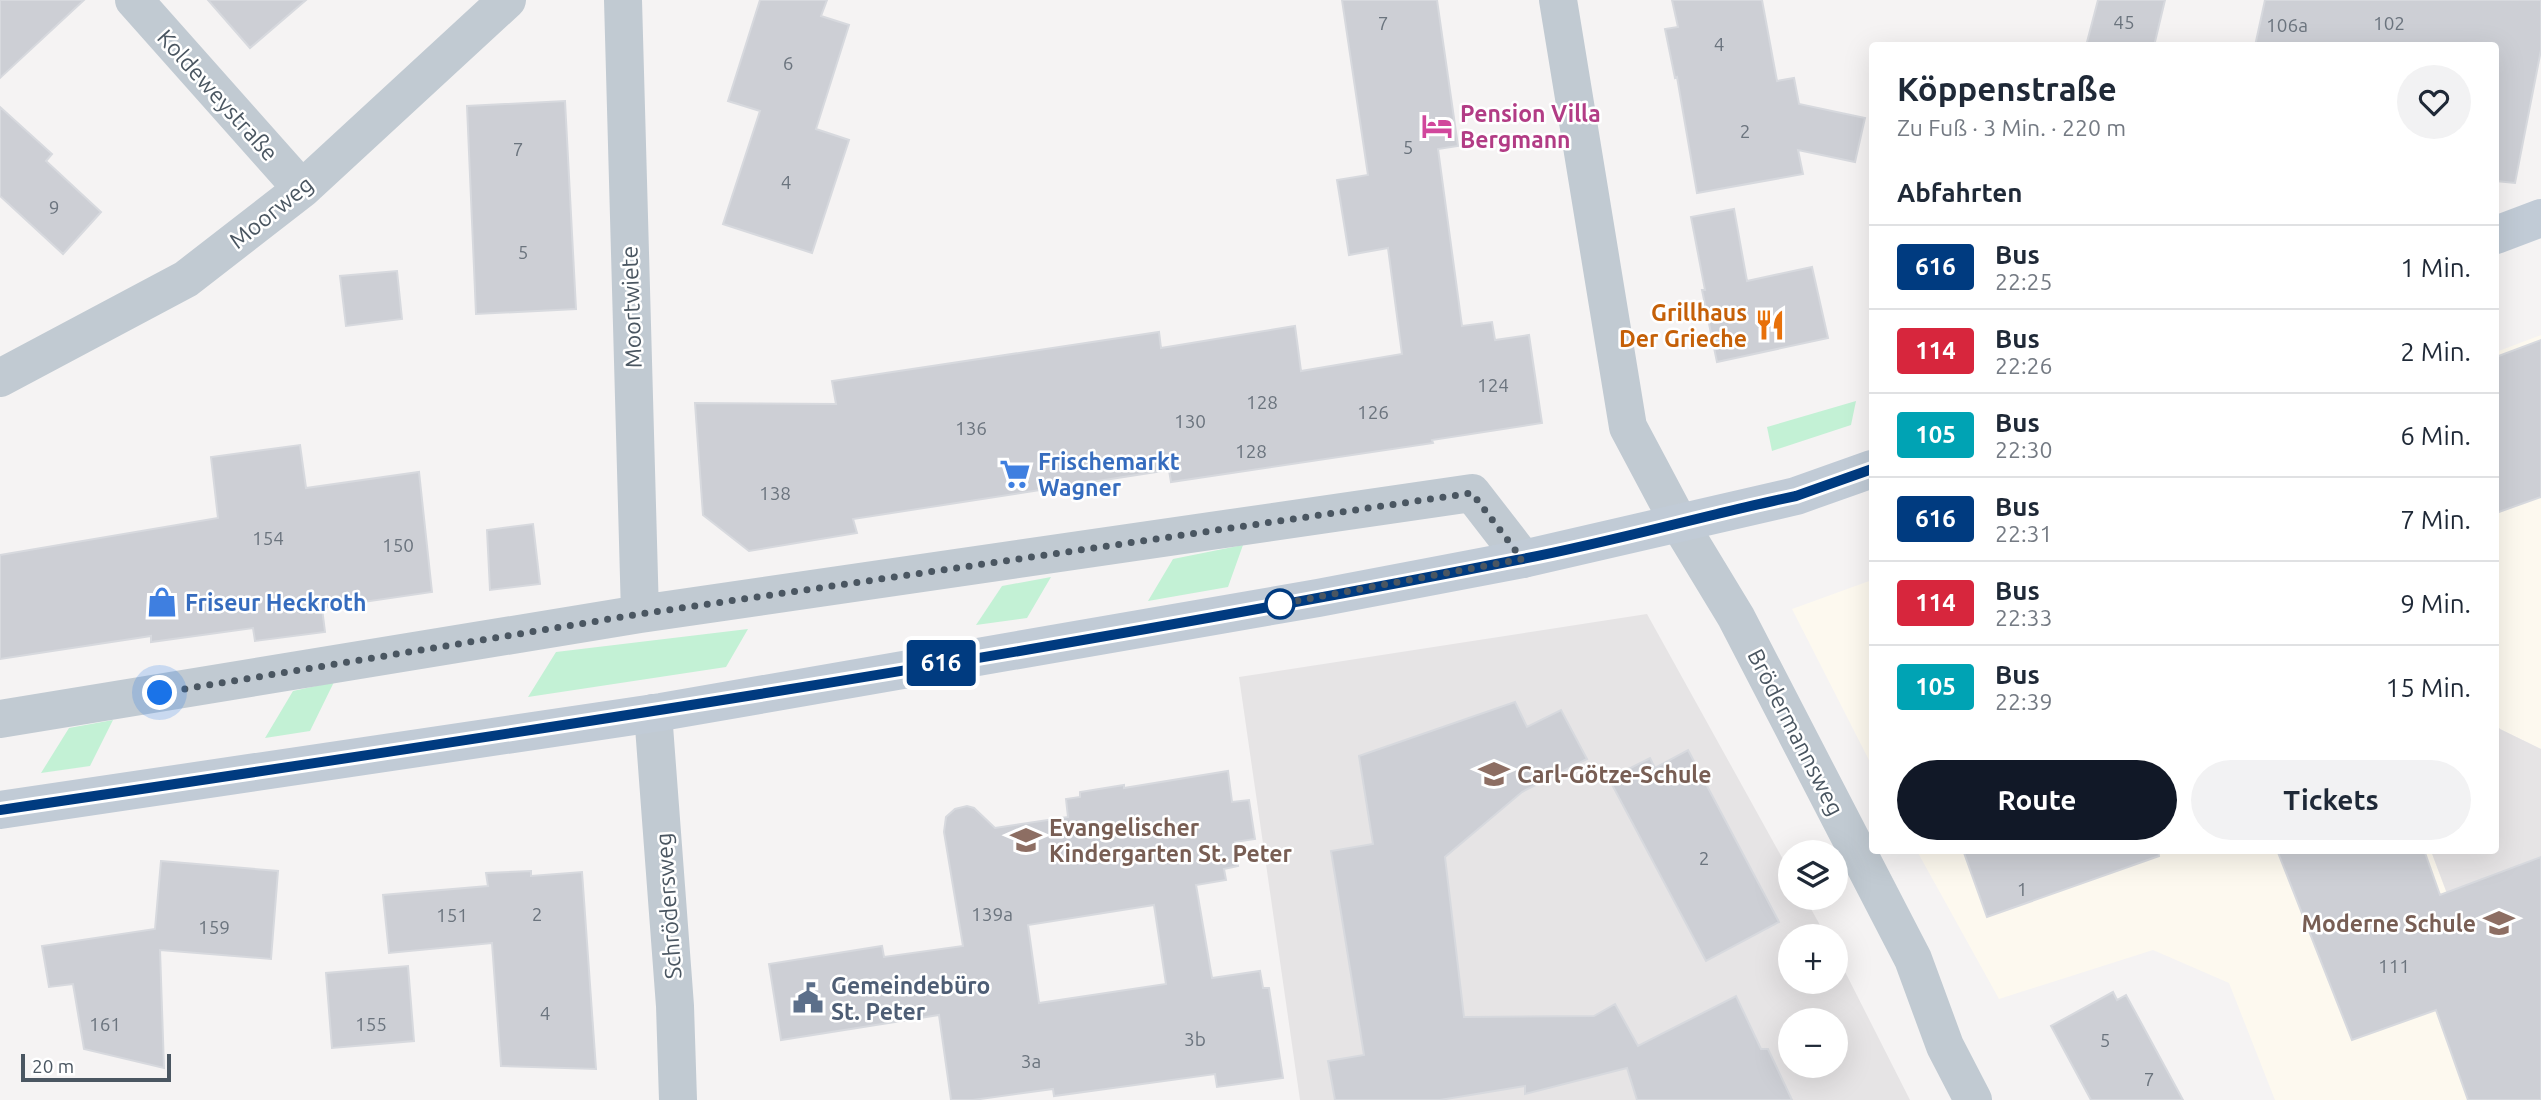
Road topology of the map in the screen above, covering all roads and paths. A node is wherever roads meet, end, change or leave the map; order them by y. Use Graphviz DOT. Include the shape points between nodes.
graph roads {
  1 [pos="134,0"];
  2 [pos="507,0"];
  3 [pos="623,0"];
  4 [pos="1558,0"];
  5 [pos="302,189"];
  6 [pos="2541,218"];
  7 [pos="2499,234"];
  8 [pos="0,378"];
  9 [pos="1869,470"];
  10 [pos="1679,523"];
  11 [pos="1522,559"];
  12 [pos="640,614"];
  13 [pos="653,713"];
  14 [pos="0,719"];
  15 [pos="0,810"];
  16 [pos="678,1100"];
  17 [pos="1973,1100"];
  1 -- 5 [label="street, Koldeweystraße"];
  2 -- 5 [label="street, Moorweg"];
  3 -- 12 [label="street, Moortwiete"];
  4 -- 10 [label="street, Brödermannsweg" via="1628,427"];
  5 -- 8 [label="street, Moorweg" via="186,279"];
  6 -- 7 [label="main road"];
  9 -- 10 [label="main road" via="1796,496"];
  10 -- 11 [label="main road"];
  10 -- 17 [label="street, Brödermannsweg" via="1736,617 1913,959 1945,1046"];
  11 -- 12 [label="street" via="1472,493"];
  11 -- 13 [label="main road"];
  12 -- 14 [label="street"];
  13 -- 15 [label="main road"];
  13 -- 16 [label="street, Schrödersweg"];
}
